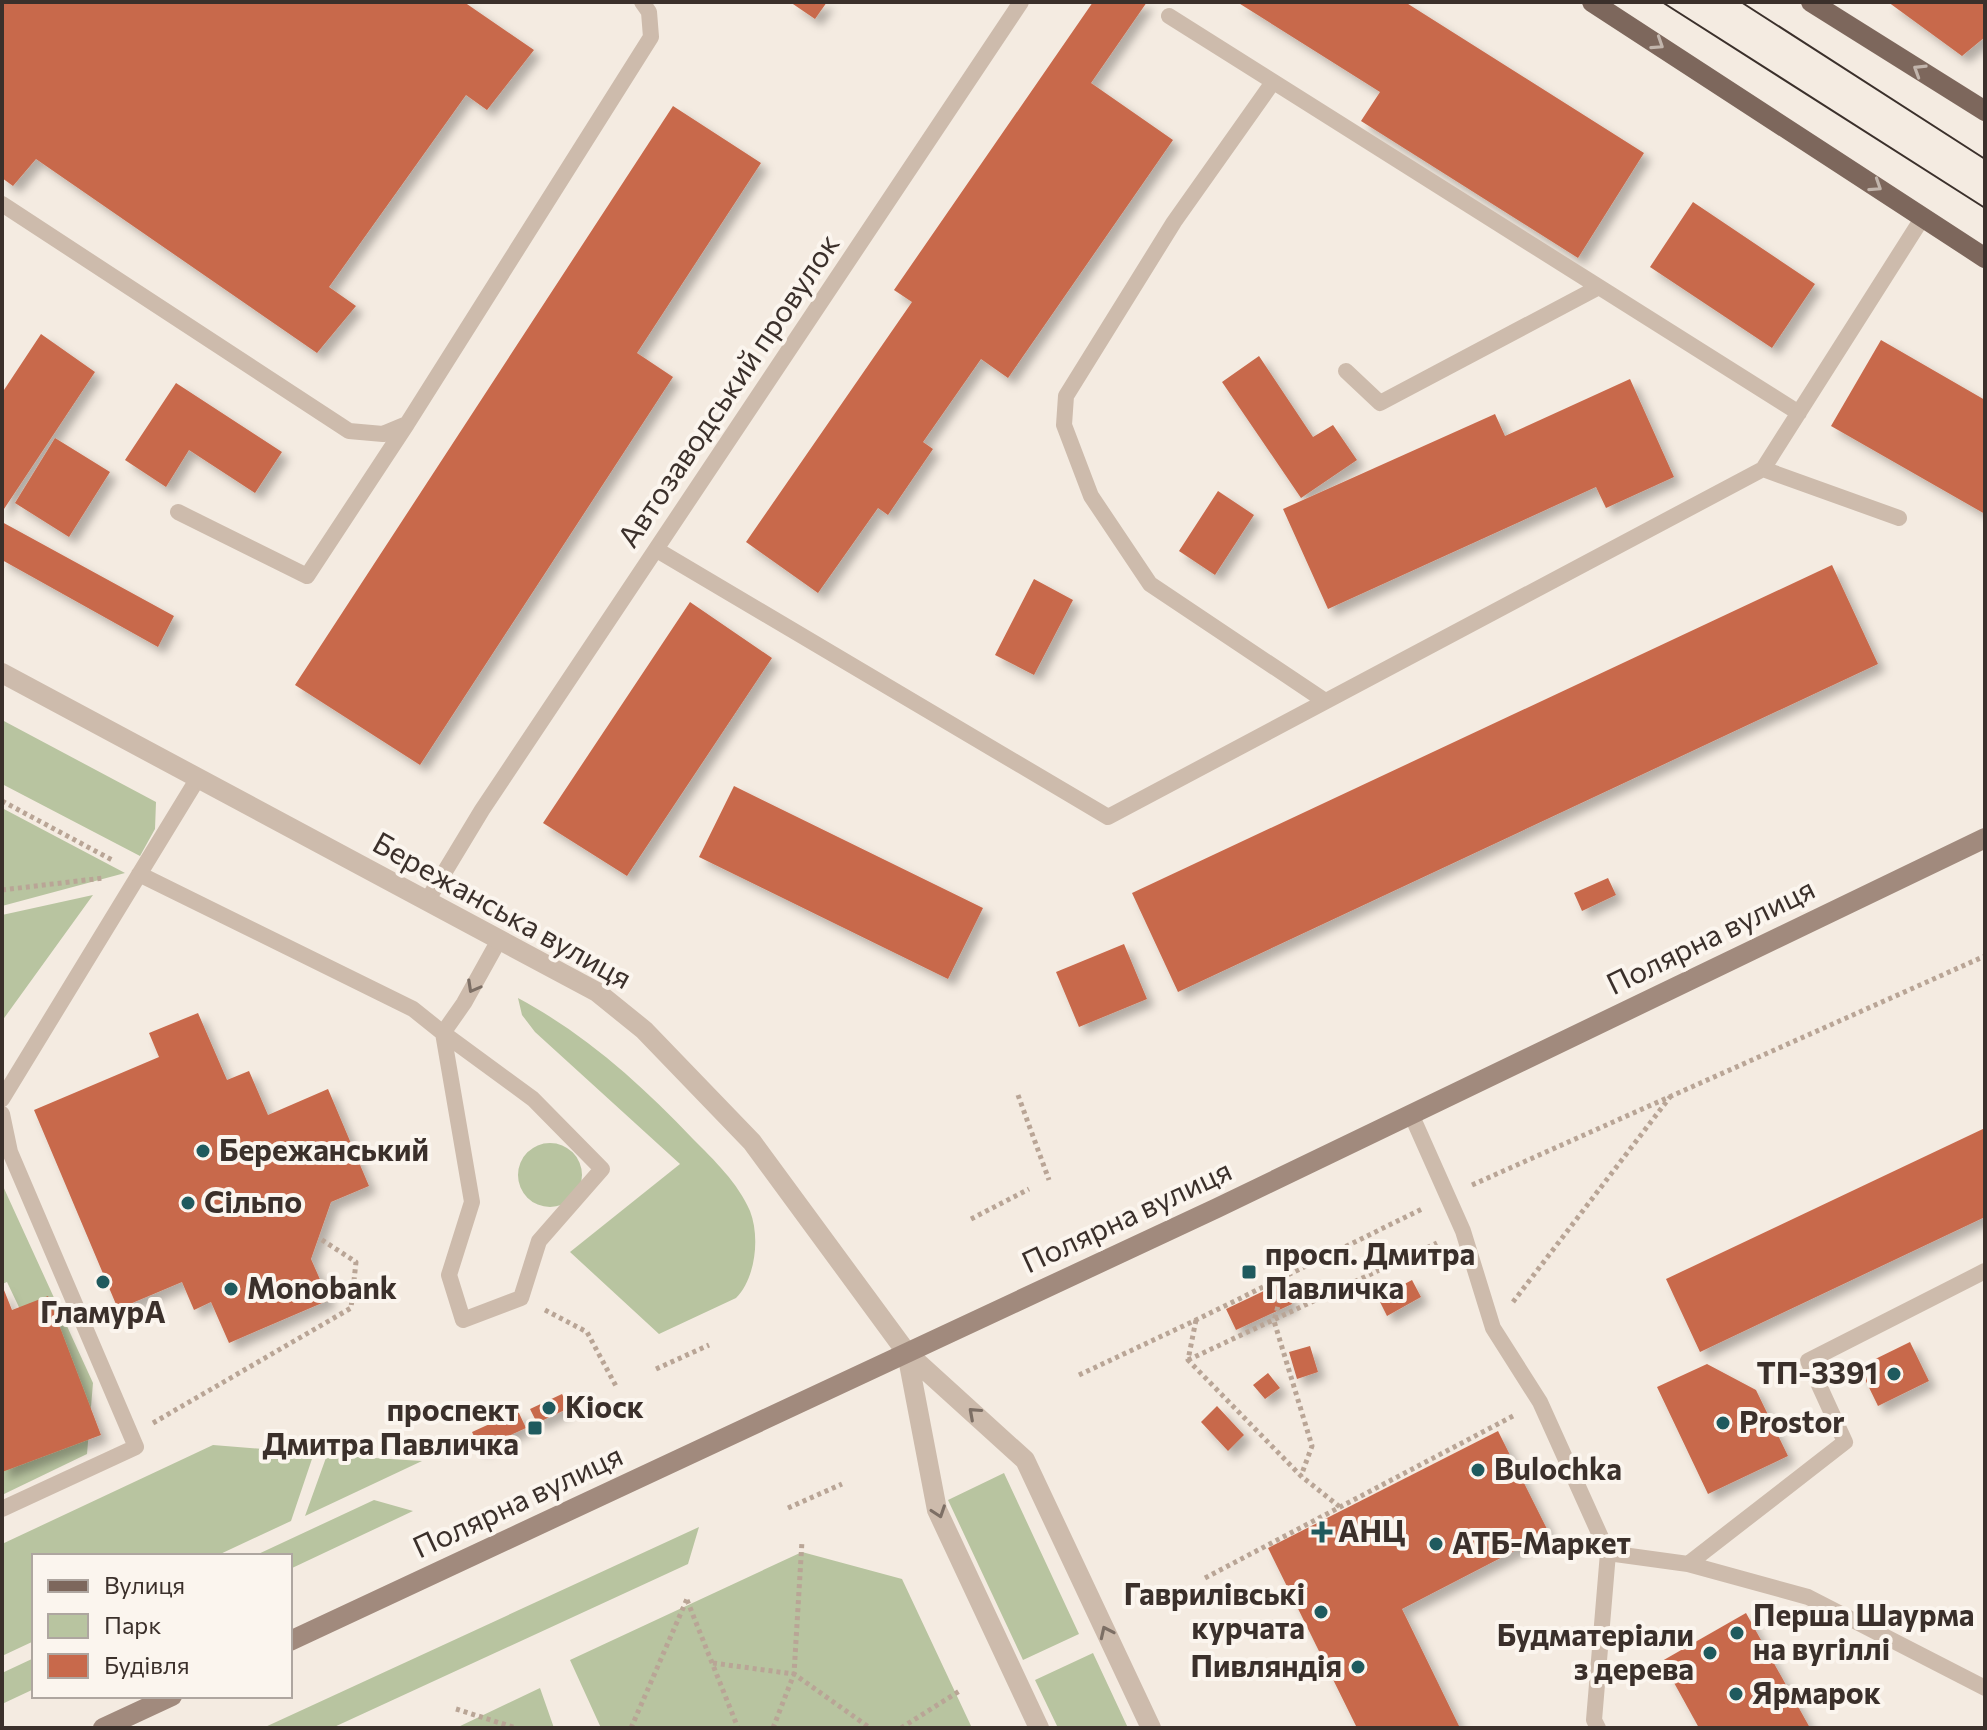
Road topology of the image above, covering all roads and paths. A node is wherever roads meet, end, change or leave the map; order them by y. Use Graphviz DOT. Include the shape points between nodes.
graph roads {
  1 [pos="642,2"];
  2 [pos="1021,2"];
  3 [pos="1592,2"];
  4 [pos="1811,2"];
  5 [pos="1169,16"];
  6 [pos="1273,82"];
  7 [pos="1985,111"];
  8 [pos="2,204"];
  9 [pos="1923,217"];
  10 [pos="1985,258"];
  11 [pos="1599,287"];
  12 [pos="1346,371"];
  13 [pos="1799,413"];
  14 [pos="407,424"];
  15 [pos="1763,469"];
  16 [pos="178,512"];
  17 [pos="1899,518"];
  18 [pos="657,550"];
  19 [pos="2,673"];
  20 [pos="1325,701"];
  21 [pos="198,778"];
  22 [pos="2,801"];
  23 [pos="1985,838"];
  24 [pos="139,874"];
  25 [pos="2,890"];
  26 [pos="427,901"];
  27 [pos="499,940"];
  28 [pos="1985,956"];
  29 [pos="443,1033"];
  30 [pos="1018,1095"];
  31 [pos="1670,1096"];
  32 [pos="2,1099"];
  33 [pos="2,1114"];
  34 [pos="1411,1114"];
  35 [pos="1049,1180"];
  36 [pos="1029,1189"];
  37 [pos="1448,1196"];
  38 [pos="971,1219"];
  39 [pos="1463,1231"];
  40 [pos="319,1238"];
  41 [pos="1985,1271"];
  42 [pos="1286,1275"];
  43 [pos="521,1298"];
  44 [pos="1196,1320"];
  45 [pos="1274,1321"];
  46 [pos="1493,1328"];
  47 [pos="709,1345"];
  48 [pos="907,1353"];
  49 [pos="1188,1360"];
  50 [pos="656,1369"];
  51 [pos="1079,1375"];
  52 [pos="617,1388"];
  53 [pos="1540,1402"];
  54 [pos="132,1435"];
  55 [pos="1301,1476"];
  56 [pos="842,1484"];
  57 [pos="1340,1507"];
  58 [pos="788,1508"];
  59 [pos="2,1509"];
  60 [pos="802,1541"];
  61 [pos="1608,1553"];
  62 [pos="1688,1564"];
  63 [pos="1205,1578"];
  64 [pos="292,1640"];
  65 [pos="713,1663"];
  66 [pos="794,1674"];
  67 [pos="1985,1688"];
  68 [pos="961,1690"];
  69 [pos="168,1698"];
  70 [pos="456,1709"];
  71 [pos="103,1728"];
  72 [pos="516,1728"];
  73 [pos="631,1728"];
  74 [pos="738,1728"];
  75 [pos="773,1728"];
  76 [pos="870,1728"];
  77 [pos="901,1728"];
  78 [pos="1039,1728"];
  79 [pos="1151,1728"];
  80 [pos="1598,1728"];
  1 -- 14 [label="lane" via="649,12 651,37"];
  2 -- 18 [label="lane, Автозаводський провулок"];
  3 -- 9 [label="main road, one-way"];
  7 -- 4 [label="main road, one-way"];
  5 -- 6 [label="lane"];
  6 -- 11 [label="lane"];
  6 -- 20 [label="lane" via="1174,222 1066,396 1064,425 1091,496 1150,584"];
  8 -- 14 [label="lane" via="349,431 383,434"];
  9 -- 10 [label="main road"];
  9 -- 13 [label="lane"];
  11 -- 12 [label="lane" via="1380,403"];
  11 -- 13 [label="lane"];
  13 -- 15 [label="lane"];
  14 -- 16 [label="lane" via="307,576"];
  15 -- 17 [label="lane"];
  15 -- 20 [label="lane"];
  18 -- 20 [label="lane" via="1108,817"];
  18 -- 26 [label="lane, Автозаводський провулок"];
  19 -- 21 [label="street, Бережанська вулиця"];
  21 -- 24 [label="lane"];
  21 -- 26 [label="street, Бережанська вулиця"];
  22 -- 24 [label="path"];
  23 -- 34 [label="main road, Полярна вулиця"];
  24 -- 25 [label="path"];
  24 -- 29 [label="lane" via="413,1009"];
  24 -- 32 [label="lane"];
  26 -- 27 [label="street, Бережанська вулиця"];
  27 -- 29 [label="lane, one-way"];
  27 -- 48 [label="street, Бережанська вулиця" via="597,992 644,1030 752,1142"];
  28 -- 31 [label="path"];
  29 -- 43 [label="lane" via="472,1202 449,1275 463,1320"];
  29 -- 43 [label="lane" via="533,1099 602,1169 539,1241"];
  30 -- 35 [label="path"];
  31 -- 37 [label="path"];
  31 -- 46 [label="path"];
  33 -- 54 [label="lane" via="10,1152"];
  34 -- 37 [label="lane"];
  34 -- 48 [label="main road, Полярна вулиця"];
  36 -- 38 [label="path"];
  37 -- 39 [label="lane"];
  37 -- 42 [label="path"];
  39 -- 45 [label="path"];
  39 -- 46 [label="lane"];
  40 -- 54 [label="path" via="356,1262 351,1308"];
  41 -- 62 [label="lane" via="1808,1361 1845,1442"];
  42 -- 44 [label="path"];
  42 -- 45 [label="path"];
  43 -- 52 [label="path" via="587,1332"];
  44 -- 49 [label="path"];
  44 -- 51 [label="path"];
  45 -- 49 [label="path"];
  45 -- 55 [label="path" via="1312,1446"];
  46 -- 53 [label="lane"];
  47 -- 50 [label="path"];
  48 -- 64 [label="main road, Полярна вулиця"];
  48 -- 78 [label="street, one-way" via="937,1510"];
  79 -- 48 [label="street, one-way" via="1025,1460"];
  49 -- 55 [label="path"];
  53 -- 57 [label="path"];
  53 -- 61 [label="lane"];
  54 -- 59 [label="lane" via="136,1447"];
  55 -- 57 [label="path"];
  56 -- 58 [label="path"];
  57 -- 63 [label="path"];
  60 -- 66 [label="path"];
  61 -- 62 [label="lane"];
  61 -- 80 [label="lane" via="1594,1720"];
  62 -- 67 [label="lane" via="1808,1597"];
  65 -- 66 [label="path"];
  65 -- 73 [label="path" via="687,1599"];
  65 -- 74 [label="path"];
  66 -- 75 [label="path"];
  66 -- 76 [label="path"];
  68 -- 77 [label="path"];
  69 -- 71 [label="main road"];
  70 -- 72 [label="path"];
}
